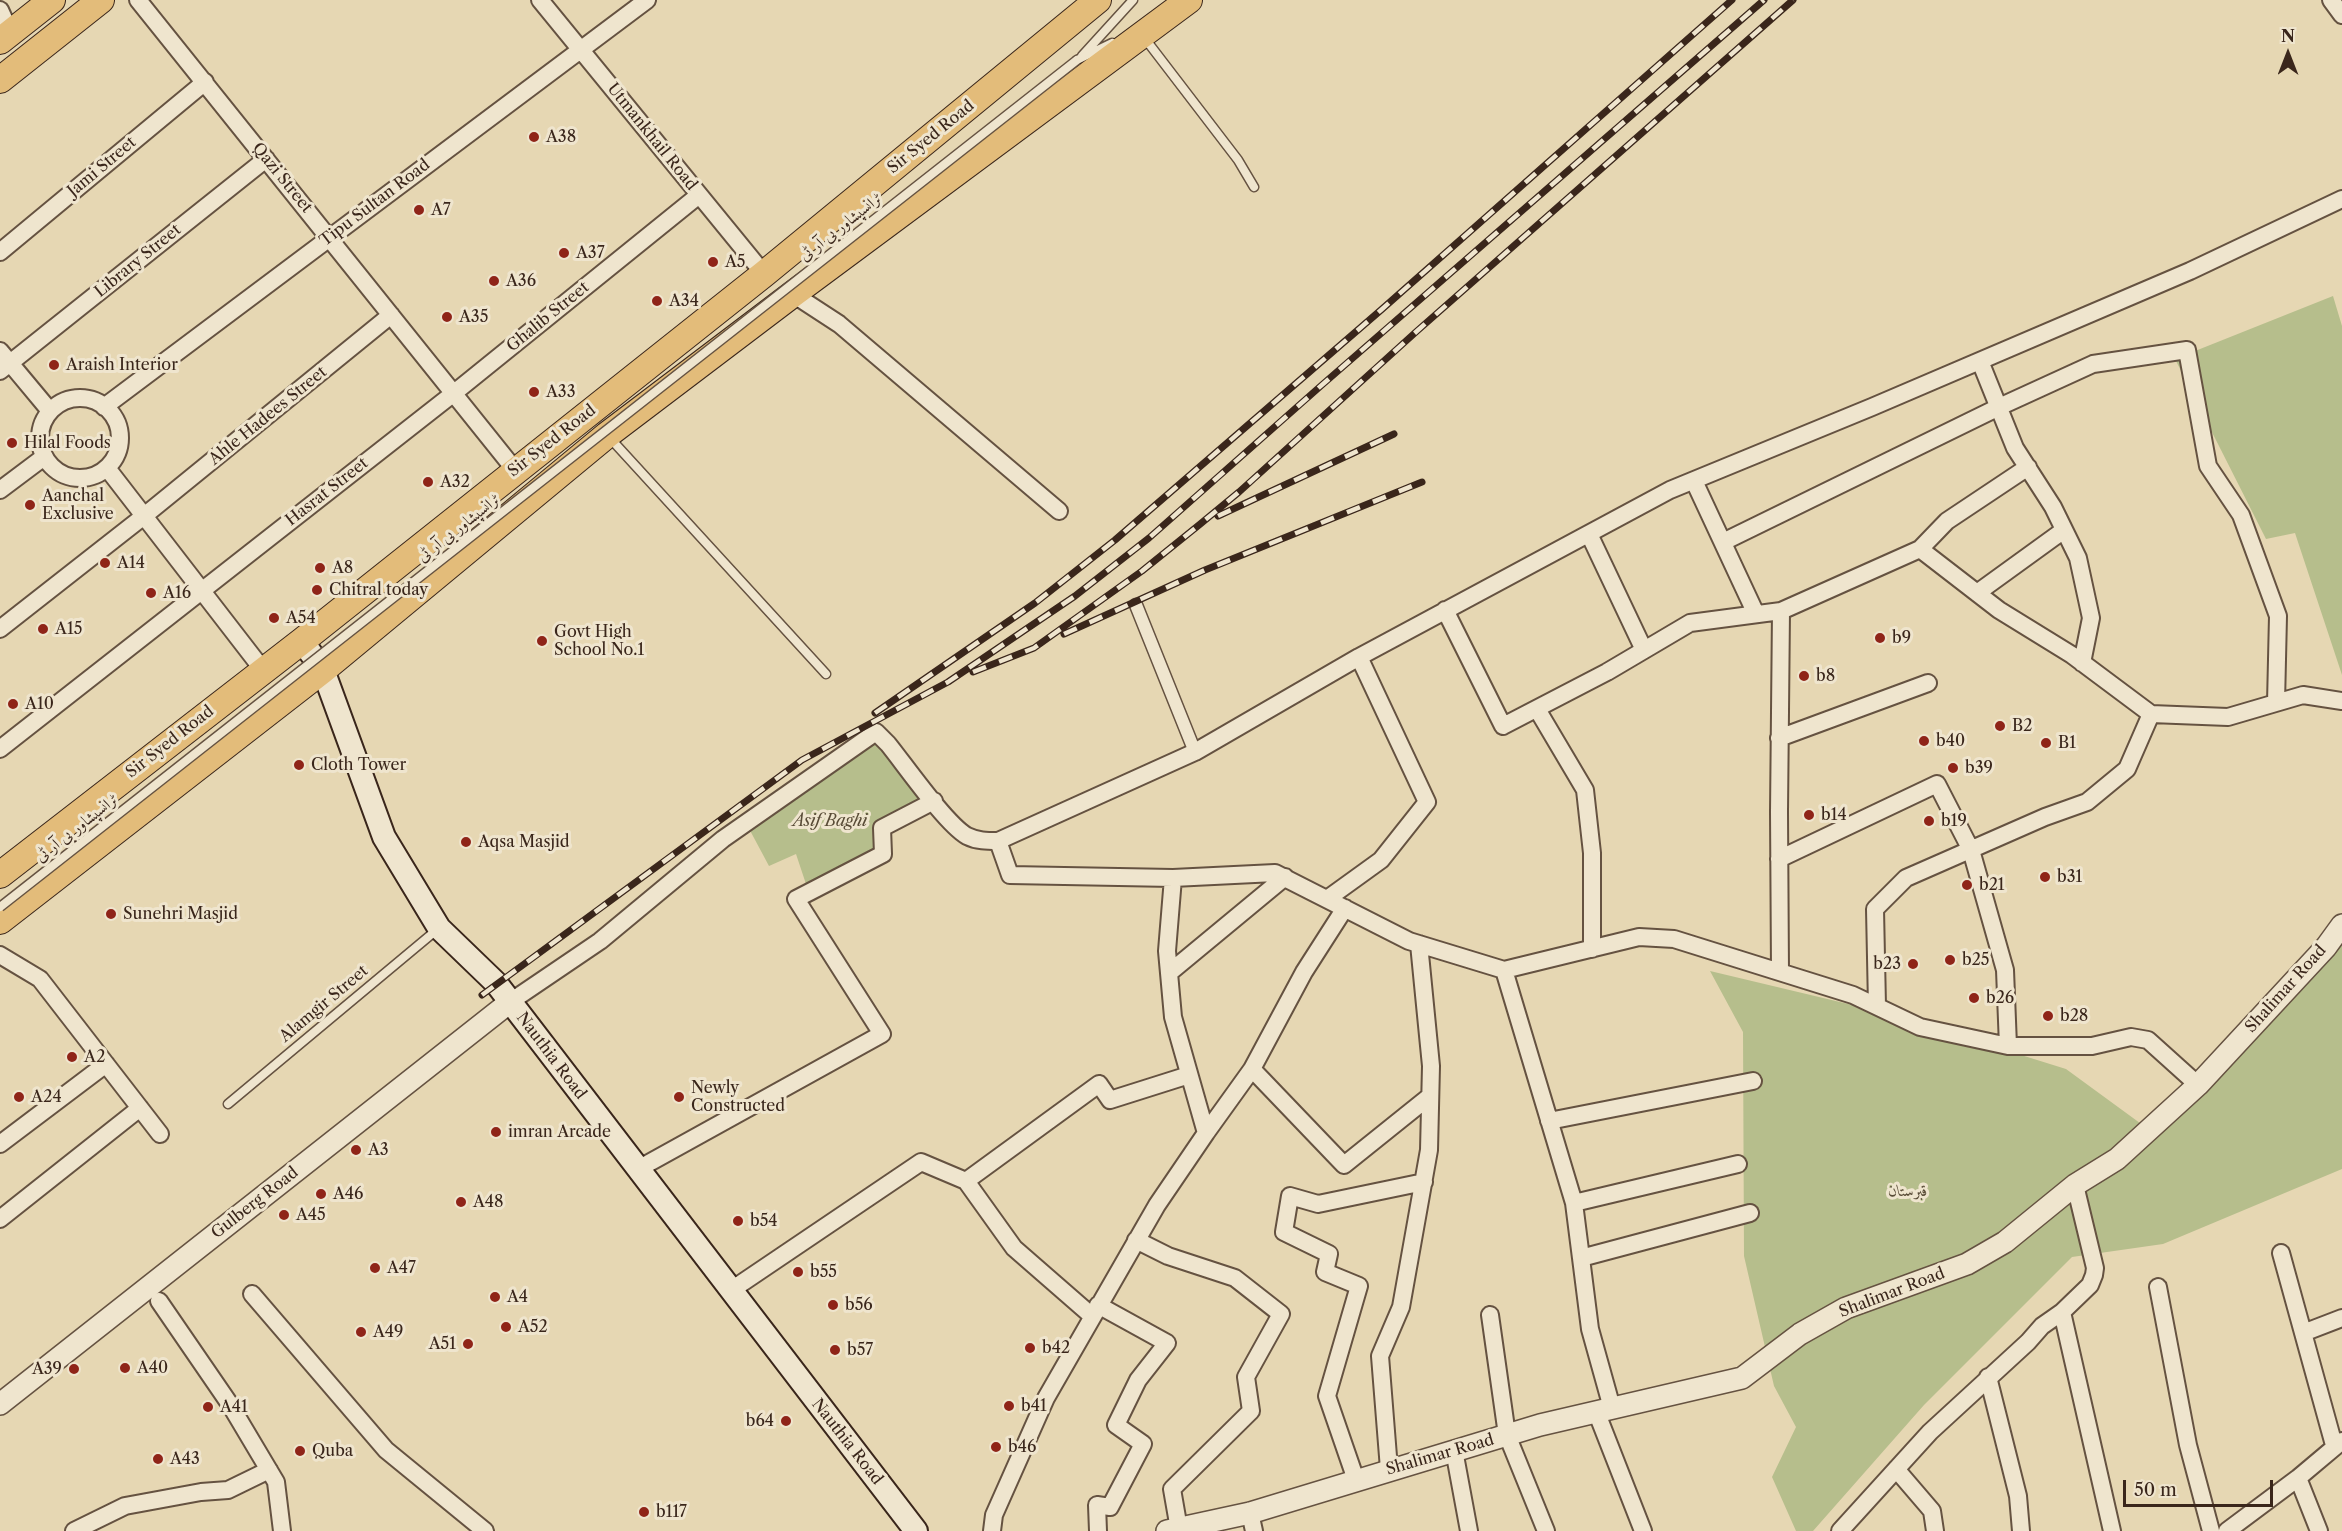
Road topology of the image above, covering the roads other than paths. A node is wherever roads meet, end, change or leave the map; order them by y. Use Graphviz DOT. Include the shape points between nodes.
graph roads {
  1 [pos="52,0"];
  2 [pos="101,0"];
  3 [pos="138,0"];
  4 [pos="540,0"];
  5 [pos="647,0"];
  6 [pos="1098,0"];
  7 [pos="1133,0"];
  8 [pos="1187,0"];
  9 [pos="2331,0"];
  10 [pos="2342,15"];
  11 [pos="4,28"];
  12 [pos="1142,36"];
  13 [pos="580,50"];
  14 [pos="1077,60"];
  15 [pos="0,80"];
  16 [pos="205,82"];
  17 [pos="266,159"];
  18 [pos="1254,187"];
  19 [pos="699,195"];
  20 [pos="2342,199"];
  21 [pos="330,237"];
  22 [pos="0,252"];
  23 [pos="764,274"];
  24 [pos="792,294"];
  25 [pos="392,315"];
  26 [pos="1980,361"];
  27 [pos="3,362"];
  28 [pos="453,393"];
  29 [pos="104,406"];
  30 [pos="1999,407"];
  31 [pos="50,411"];
  32 [pos="607,435"];
  33 [pos="44,457"];
  34 [pos="2028,467"];
  35 [pos="107,468"];
  36 [pos="515,470"];
  37 [pos="1694,481"];
  38 [pos="0,490"];
  39 [pos="1059,512"];
  40 [pos="144,516"];
  41 [pos="2064,530"];
  42 [pos="1589,534"];
  43 [pos="1723,542"];
  44 [pos="1920,549"];
  45 [pos="201,591"];
  46 [pos="1977,593"];
  47 [pos="1137,605"];
  48 [pos="1445,610"];
  49 [pos="1781,611"];
  50 [pos="1756,614"];
  51 [pos="0,629"];
  52 [pos="302,641"];
  53 [pos="1644,651"];
  54 [pos="1359,657"];
  55 [pos="2082,663"];
  56 [pos="263,670"];
  57 [pos="323,670"];
  58 [pos="826,674"];
  59 [pos="1928,683"];
  60 [pos="2342,701"];
  61 [pos="2276,703"];
  62 [pos="1537,709"];
  63 [pos="2151,714"];
  64 [pos="1779,738"];
  65 [pos="0,749"];
  66 [pos="1195,752"];
  67 [pos="934,801"];
  68 [pos="998,841"];
  69 [pos="1971,850"];
  70 [pos="1779,859"];
  71 [pos="4,865"];
  72 [pos="1285,877"];
  73 [pos="1173,878"];
  74 [pos="1327,899"];
  75 [pos="0,907"];
  76 [pos="1345,908"];
  77 [pos="0,921"];
  78 [pos="2342,925"];
  79 [pos="439,928"];
  80 [pos="1419,944"];
  81 [pos="1592,949"];
  82 [pos="0,955"];
  83 [pos="1504,970"];
  84 [pos="1780,972"];
  85 [pos="1169,973"];
  86 [pos="510,1002"];
  87 [pos="1877,1006"];
  88 [pos="2008,1046"];
  89 [pos="106,1064"];
  90 [pos="1252,1069"];
  91 [pos="1189,1075"];
  92 [pos="1753,1080"];
  93 [pos="2198,1085"];
  94 [pos="1430,1096"];
  95 [pos="228,1104"];
  96 [pos="140,1108"];
  97 [pos="1549,1121"];
  98 [pos="1206,1133"];
  99 [pos="160,1134"];
  100 [pos="0,1144"];
  101 [pos="1738,1164"];
  102 [pos="638,1169"];
  103 [pos="966,1181"];
  104 [pos="1424,1182"];
  105 [pos="2075,1185"];
  106 [pos="1574,1203"];
  107 [pos="1750,1213"];
  108 [pos="0,1219"];
  109 [pos="1136,1240"];
  110 [pos="2281,1253"];
  111 [pos="1581,1258"];
  112 [pos="2158,1287"];
  113 [pos="730,1291"];
  114 [pos="252,1294"];
  115 [pos="159,1301"];
  116 [pos="1095,1311"];
  117 [pos="2062,1312"];
  118 [pos="1491,1315"];
  119 [pos="2342,1318"];
  120 [pos="2303,1334"];
  121 [pos="1988,1377"];
  122 [pos="0,1404"];
  123 [pos="1604,1409"];
  124 [pos="1508,1435"];
  125 [pos="2338,1443"];
  126 [pos="1454,1450"];
  127 [pos="1389,1469"];
  128 [pos="1896,1469"];
  129 [pos="269,1470"];
  130 [pos="2298,1478"];
  131 [pos="1356,1480"];
  132 [pos="1252,1522"];
  133 [pos="1173,1530"];
  134 [pos="74,1531"];
  135 [pos="282,1531"];
  136 [pos="485,1531"];
  137 [pos="916,1531"];
  138 [pos="992,1531"];
  139 [pos="1098,1531"];
  140 [pos="1469,1531"];
  141 [pos="1545,1531"];
  142 [pos="1643,1531"];
  143 [pos="1840,1531"];
  144 [pos="1935,1531"];
  145 [pos="2021,1531"];
  146 [pos="2112,1531"];
  147 [pos="2211,1531"];
  148 [pos="2227,1531"];
  149 [pos="2319,1531"];
  1 -- 11 [label="main road"];
  2 -- 15 [label="main road"];
  3 -- 16 [label="street, Qazi Street"];
  4 -- 13 [label="street, Utmankhail Road"];
  5 -- 13 [label="street, Tipu Sultan Road"];
  6 -- 23 [label="main road, Sir Syed Road"];
  7 -- 14 [label="lane, ٹرانسپشاور بی آر ٹی"];
  8 -- 12 [label="main road, Sir Syed Road"];
  8 -- 14 [label="lane, ٹرانسپشاور بی آر ٹی" via="1158,20"];
  9 -- 10 [label="street"];
  12 -- 18 [label="lane" via="1238,160"];
  12 -- 24 [label="main road, Sir Syed Road"];
  13 -- 19 [label="street, Utmankhail Road"];
  13 -- 21 [label="street, Tipu Sultan Road"];
  14 -- 75 [label="lane, ٹرانسپشاور بی آر ٹی, bridge"];
  16 -- 17 [label="street, Qazi Street"];
  16 -- 22 [label="street, Jami Street"];
  17 -- 21 [label="street, Qazi Street"];
  17 -- 27 [label="street, Library Street"];
  19 -- 23 [label="street, Utmankhail Road"];
  19 -- 28 [label="street, Ghalib Street"];
  20 -- 26 [label="street" via="2190,271"];
  21 -- 25 [label="street, Qazi Street"];
  21 -- 29 [label="street, Tipu Sultan Road"];
  23 -- 24 [label="main road"];
  23 -- 36 [label="main road, Sir Syed Road"];
  24 -- 32 [label="main road, Sir Syed Road"];
  24 -- 39 [label="street" via="839,324"];
  25 -- 28 [label="street, Qazi Street"];
  25 -- 40 [label="street, Ahle Hadees Street"];
  26 -- 30 [label="street"];
  26 -- 37 [label="street"];
  27 -- 31 [label="street"];
  28 -- 36 [label="street, Qazi Street"];
  28 -- 45 [label="street, Hasrat Street"];
  29 -- 31 [label="street" via="82,398 59,404"];
  29 -- 35 [label="street" via="118,425 120,436 119,448"];
  30 -- 34 [label="street" via="2015,448"];
  30 -- 43 [label="street"];
  30 -- 61 [label="street" via="2093,364 2187,350 2208,466 2241,516 2278,616"];
  31 -- 33 [label="street" via="40,433"];
  32 -- 57 [label="main road, Sir Syed Road"];
  32 -- 58 [label="lane"];
  33 -- 35 [label="street" via="51,467 73,478 85,478"];
  33 -- 38 [label="street"];
  34 -- 41 [label="street"];
  34 -- 44 [label="street" via="1947,521"];
  35 -- 40 [label="street"];
  36 -- 52 [label="main road, Sir Syed Road"];
  37 -- 42 [label="street"];
  37 -- 43 [label="street"];
  40 -- 45 [label="street"];
  40 -- 51 [label="street, Ahle Hadees Street"];
  41 -- 46 [label="street"];
  41 -- 55 [label="street" via="2078,558 2091,618"];
  42 -- 48 [label="street"];
  42 -- 53 [label="street"];
  43 -- 50 [label="street"];
  44 -- 46 [label="street"];
  44 -- 49 [label="street"];
  45 -- 56 [label="street"];
  45 -- 65 [label="street, Hasrat Street"];
  46 -- 55 [label="street"];
  47 -- 66 [label="street"];
  48 -- 54 [label="street"];
  48 -- 62 [label="street" via="1503,726"];
  49 -- 50 [label="street"];
  49 -- 64 [label="street"];
  50 -- 53 [label="street" via="1690,623"];
  52 -- 56 [label="main road, Sir Syed Road"];
  52 -- 57 [label="main road, Nauthia Road"];
  53 -- 62 [label="street"];
  54 -- 66 [label="street"];
  54 -- 74 [label="street" via="1427,801 1381,860"];
  55 -- 63 [label="street"];
  56 -- 71 [label="main road, Sir Syed Road"];
  57 -- 77 [label="main road, Sir Syed Road"];
  57 -- 79 [label="main road, Nauthia Road" via="384,837"];
  59 -- 64 [label="street"];
  60 -- 61 [label="street" via="2303,695"];
  61 -- 63 [label="street" via="2228,717"];
  62 -- 81 [label="street" via="1585,790 1592,853"];
  63 -- 69 [label="street" via="2127,770 2087,802"];
  64 -- 70 [label="street"];
  66 -- 68 [label="street"];
  67 -- 68 [label="street" via="966,835 983,842"];
  67 -- 86 [label="street" via="876,732 723,839 600,941"];
  67 -- 102 [label="street" via="882,828 883,854 796,899 882,1034"];
  68 -- 73 [label="street" via="1010,875"];
  69 -- 70 [label="street" via="1937,784"];
  69 -- 87 [label="street" via="1906,878 1875,909"];
  69 -- 88 [label="street" via="2004,970"];
  70 -- 84 [label="street"];
  72 -- 73 [label="street" via="1275,873"];
  72 -- 74 [label="street"];
  72 -- 85 [label="street"];
  73 -- 85 [label="street"];
  74 -- 76 [label="street"];
  76 -- 80 [label="street"];
  76 -- 90 [label="street" via="1304,972"];
  78 -- 93 [label="street, Shalimar Road"];
  79 -- 86 [label="main road, Nauthia Road" via="496,983"];
  79 -- 95 [label="lane, Alamgir Street"];
  80 -- 83 [label="street"];
  80 -- 94 [label="street" via="1431,1066"];
  81 -- 83 [label="street"];
  81 -- 84 [label="street" via="1639,937 1674,939"];
  82 -- 89 [label="street" via="40,979"];
  83 -- 97 [label="street"];
  84 -- 87 [label="street"];
  85 -- 91 [label="street" via="1173,1017"];
  86 -- 102 [label="main road, Nauthia Road"];
  86 -- 122 [label="street, Gulberg Road"];
  87 -- 88 [label="street" via="1920,1027"];
  88 -- 93 [label="street" via="2092,1046 2132,1037 2148,1040"];
  89 -- 96 [label="street"];
  89 -- 100 [label="street"];
  90 -- 94 [label="street" via="1344,1165"];
  90 -- 98 [label="street"];
  91 -- 98 [label="street"];
  91 -- 103 [label="street" via="1110,1100 1099,1084"];
  92 -- 97 [label="street"];
  93 -- 105 [label="street, Shalimar Road" via="2117,1159"];
  94 -- 104 [label="street"];
  96 -- 99 [label="street"];
  96 -- 108 [label="street"];
  97 -- 106 [label="street"];
  98 -- 109 [label="street"];
  101 -- 106 [label="street"];
  102 -- 113 [label="main road, Nauthia Road"];
  103 -- 113 [label="street" via="921,1162"];
  103 -- 116 [label="street" via="1014,1248"];
  104 -- 127 [label="street" via="1401,1307 1380,1356"];
  104 -- 131 [label="street" via="1318,1204 1290,1196 1284,1232 1329,1254 1325,1272 1359,1286 1327,1396"];
  105 -- 117 [label="street" via="2095,1268 2090,1285"];
  105 -- 123 [label="street, Shalimar Road" via="2005,1242 1967,1264 1846,1308 1800,1334 1742,1378"];
  106 -- 111 [label="street"];
  107 -- 111 [label="street"];
  109 -- 116 [label="street"];
  109 -- 133 [label="street" via="1168,1256 1235,1278 1281,1314 1246,1377 1251,1411 1172,1490"];
  110 -- 120 [label="street"];
  111 -- 123 [label="street"];
  112 -- 147 [label="street" via="2188,1445"];
  113 -- 137 [label="main road, Nauthia Road"];
  114 -- 136 [label="street" via="386,1450"];
  115 -- 129 [label="street" via="229,1403"];
  116 -- 138 [label="street" via="1046,1398 994,1515"];
  116 -- 139 [label="street" via="1167,1343 1138,1380 1116,1425 1143,1444 1110,1507 1097,1505"];
  117 -- 121 [label="street"];
  117 -- 146 [label="street"];
  118 -- 124 [label="street"];
  119 -- 120 [label="street"];
  120 -- 125 [label="street"];
  121 -- 128 [label="street"];
  121 -- 145 [label="street" via="2018,1496"];
  123 -- 124 [label="street, Shalimar Road"];
  123 -- 142 [label="street"];
  124 -- 126 [label="street, Shalimar Road"];
  124 -- 141 [label="street"];
  125 -- 130 [label="street"];
  126 -- 127 [label="street, Shalimar Road"];
  126 -- 140 [label="street"];
  127 -- 131 [label="street, Shalimar Road"];
  128 -- 143 [label="street"];
  128 -- 144 [label="street" via="1932,1511"];
  129 -- 134 [label="street" via="228,1491 124,1506"];
  129 -- 135 [label="street" via="276,1482"];
  130 -- 148 [label="street"];
  130 -- 149 [label="street"];
  131 -- 132 [label="street, Shalimar Road"];
  132 -- 133 [label="street, Shalimar Road"];
}
